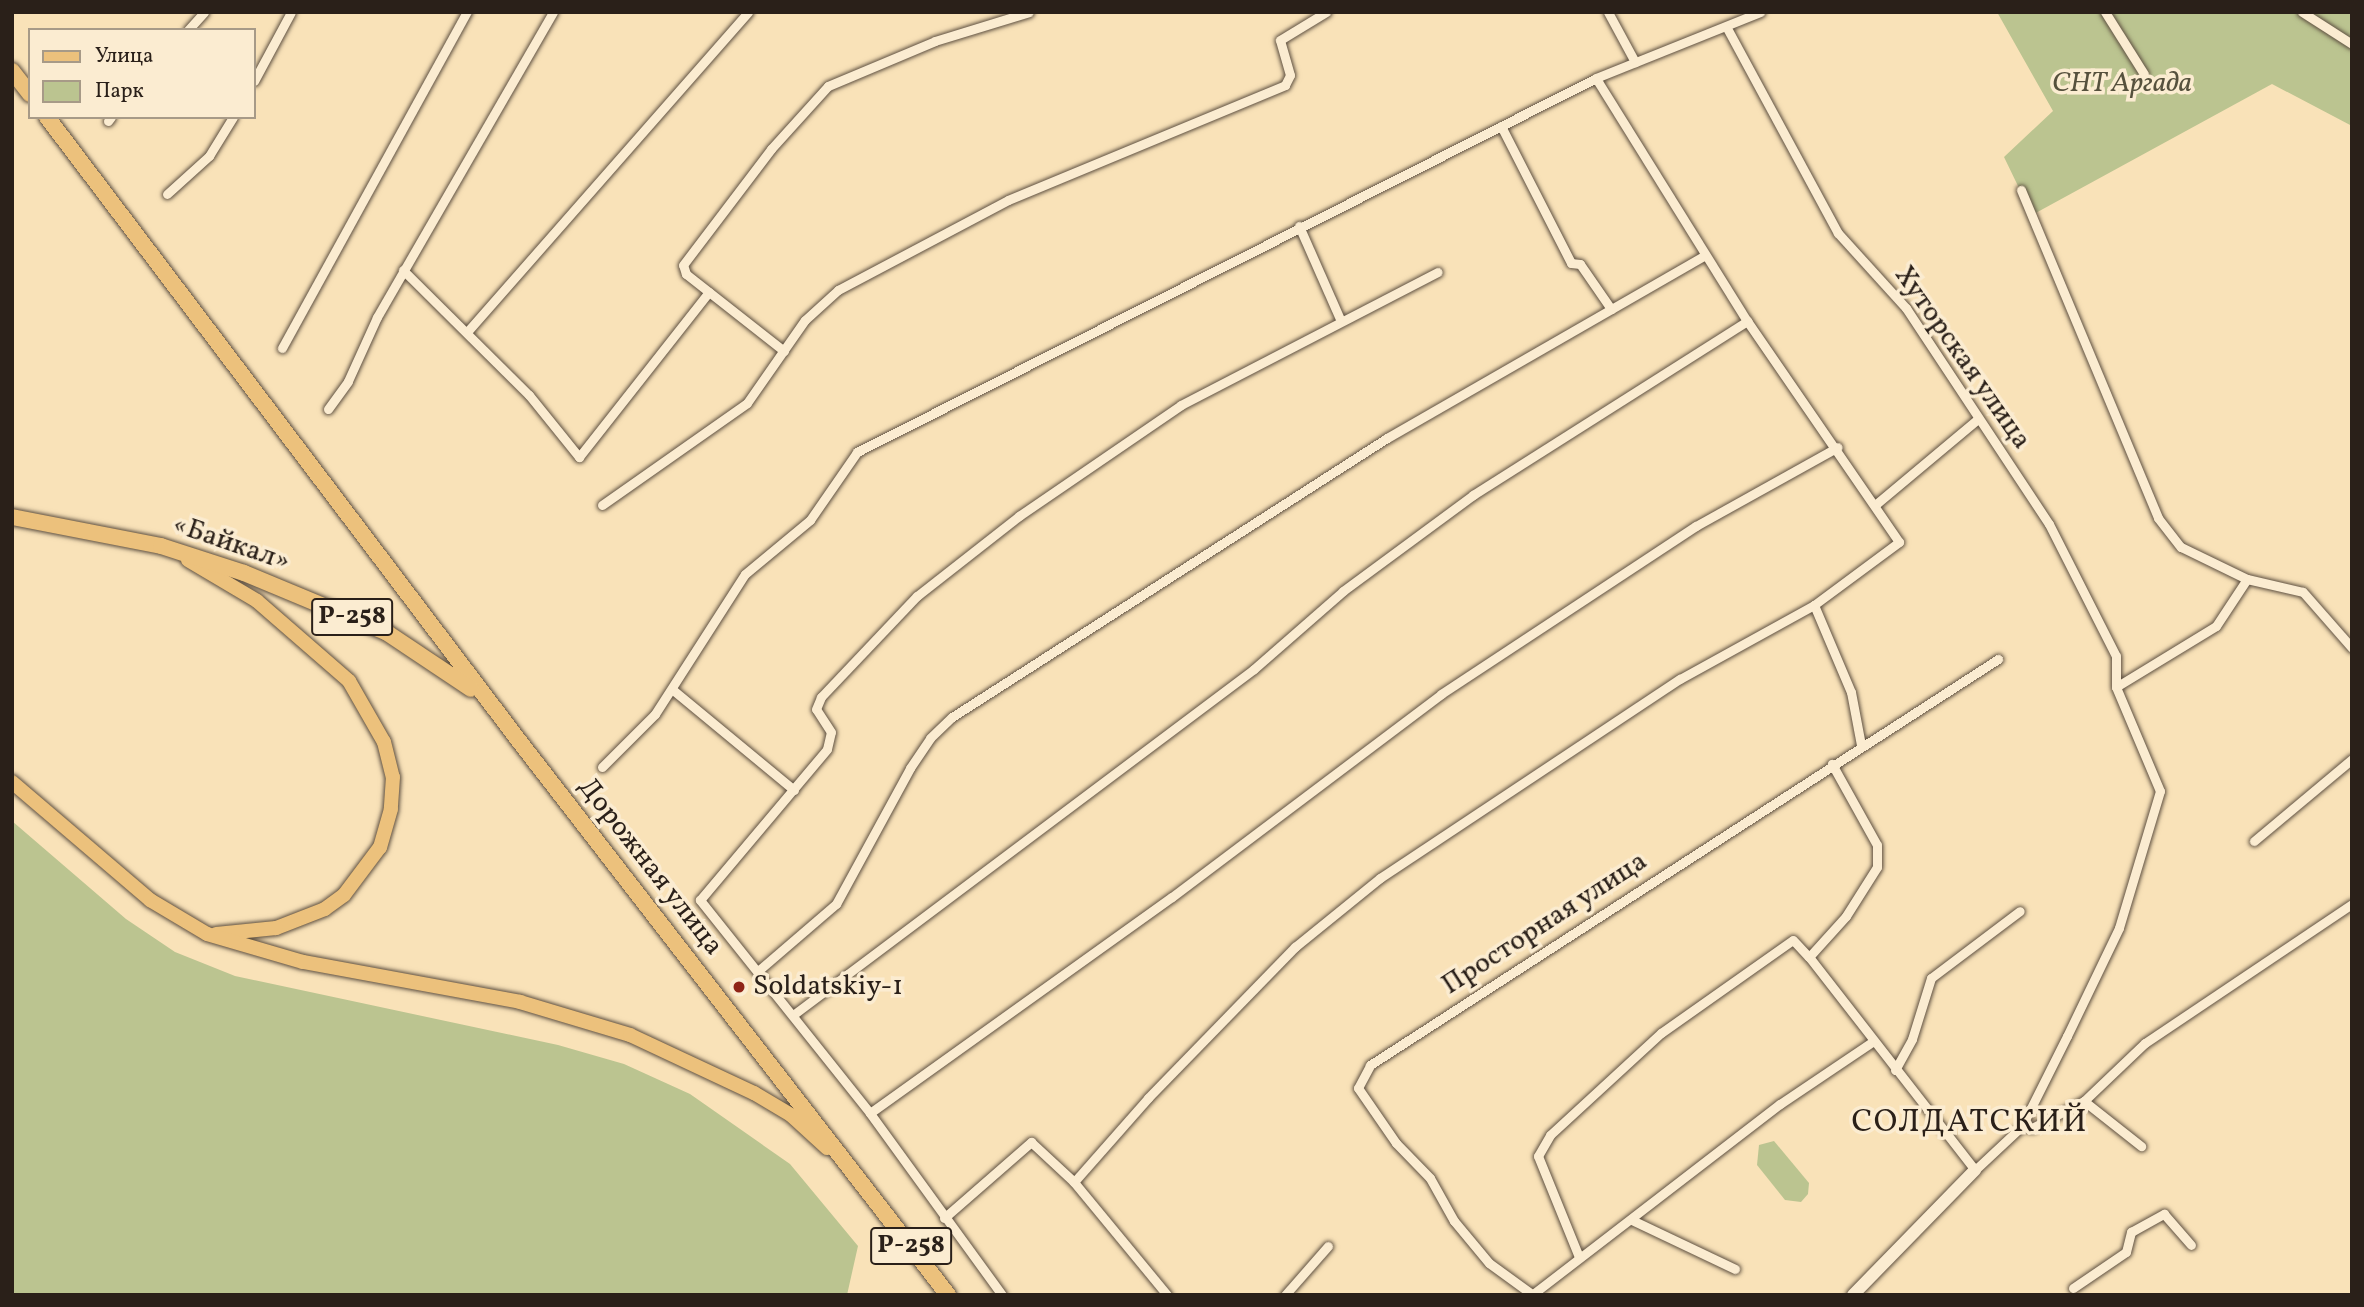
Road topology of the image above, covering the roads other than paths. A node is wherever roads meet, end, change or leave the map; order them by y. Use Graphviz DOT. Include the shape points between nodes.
graph roads {
  1 [pos="204,12"];
  2 [pos="291,12"];
  3 [pos="467,12"];
  4 [pos="553,12"];
  5 [pos="748,12"];
  6 [pos="1029,12"];
  7 [pos="1326,12"];
  8 [pos="1608,12"];
  9 [pos="1760,12"];
  10 [pos="2105,12"];
  11 [pos="2302,12"];
  12 [pos="190,28"];
  13 [pos="1727,28"];
  14 [pos="2352,44"];
  15 [pos="1635,62"];
  16 [pos="12,71"];
  17 [pos="2144,74"];
  18 [pos="256,77"];
  19 [pos="1595,78"];
  20 [pos="28,91"];
  21 [pos="49,119"];
  22 [pos="232,119"];
  23 [pos="1501,126"];
  24 [pos="2021,190"];
  25 [pos="167,194"];
  26 [pos="1299,226"];
  27 [pos="1705,255"];
  28 [pos="403,270"];
  29 [pos="1438,272"];
  30 [pos="709,292"];
  31 [pos="1611,309"];
  32 [pos="1340,319"];
  33 [pos="1747,321"];
  34 [pos="467,332"];
  35 [pos="282,348"];
  36 [pos="784,351"];
  37 [pos="328,409"];
  38 [pos="1978,419"];
  39 [pos="1838,447"];
  40 [pos="602,505"];
  41 [pos="1875,505"];
  42 [pos="12,517"];
  43 [pos="160,546"];
  44 [pos="2247,579"];
  45 [pos="1814,605"];
  46 [pos="2352,648"];
  47 [pos="1998,659"];
  48 [pos="2116,687"];
  49 [pos="673,690"];
  50 [pos="516,737"];
  51 [pos="1861,745"];
  52 [pos="2352,759"];
  53 [pos="1832,764"];
  54 [pos="602,767"];
  55 [pos="12,782"];
  56 [pos="794,790"];
  57 [pos="2254,841"];
  58 [pos="2352,904"];
  59 [pos="2020,911"];
  60 [pos="207,934"];
  61 [pos="1809,957"];
  62 [pos="758,971"];
  63 [pos="793,1015"];
  64 [pos="1872,1042"];
  65 [pos="1895,1070"];
  66 [pos="2084,1101"];
  67 [pos="870,1113"];
  68 [pos="2022,1126"];
  69 [pos="2141,1146"];
  70 [pos="1975,1170"];
  71 [pos="1074,1182"];
  72 [pos="874,1197"];
  73 [pos="944,1218"];
  74 [pos="1632,1220"];
  75 [pos="2191,1245"];
  76 [pos="1328,1246"];
  77 [pos="1579,1257"];
  78 [pos="1735,1269"];
  79 [pos="2073,1288"];
  80 [pos="1533,1294"];
  81 [pos="948,1295"];
  82 [pos="1002,1295"];
  83 [pos="1167,1295"];
  84 [pos="1285,1295"];
  85 [pos="1853,1295"];
  1 -- 12 [label="street"];
  2 -- 18 [label="street"];
  3 -- 35 [label="street"];
  4 -- 28 [label="street"];
  5 -- 34 [label="street"];
  6 -- 30 [label="street" via="935,41 828,86 797,117 683,265 686,274"];
  7 -- 36 [label="street" via="1280,40 1290,75 1286,85 1008,200 875,266 838,290 805,320"];
  8 -- 15 [label="street"];
  9 -- 13 [label="street"];
  10 -- 17 [label="street"];
  11 -- 14 [label="street"];
  13 -- 15 [label="street"];
  13 -- 38 [label="street, Хуторская улица" via="1838,233 1906,308"];
  15 -- 19 [label="street"];
  16 -- 20 [label="highway"];
  19 -- 23 [label="street"];
  19 -- 27 [label="street"];
  21 -- 50 [label="highway"];
  22 -- 25 [label="street" via="209,156"];
  23 -- 26 [label="street"];
  23 -- 31 [label="street" via="1571,263 1580,264"];
  24 -- 44 [label="street" via="2158,518 2181,547"];
  26 -- 32 [label="street"];
  26 -- 49 [label="street" via="857,452 810,520 744,574"];
  27 -- 31 [label="street"];
  27 -- 33 [label="street"];
  28 -- 34 [label="street"];
  28 -- 37 [label="street" via="348,381"];
  29 -- 32 [label="street"];
  30 -- 34 [label="street" via="579,457 529,394"];
  30 -- 36 [label="street"];
  31 -- 62 [label="street" via="1387,438 953,717 930,738 910,768 836,904"];
  32 -- 56 [label="street" via="1181,405 1019,516 917,596 821,697 816,709 831,740"];
  33 -- 39 [label="street"];
  33 -- 63 [label="street" via="1473,495 1343,591 1254,669"];
  36 -- 40 [label="street" via="747,403"];
  38 -- 41 [label="street"];
  38 -- 48 [label="street, Хуторская улица" via="2049,524 2116,656"];
  39 -- 41 [label="street"];
  39 -- 67 [label="street" via="1696,526 1441,694 1172,897"];
  41 -- 45 [label="street" via="1899,542"];
  42 -- 43 [label="highway, «Байкал» / Р-258"];
  43 -- 50 [label="highway, «Байкал» / Р-258" via="244,573 386,632 461,679"];
  43 -- 60 [label="main road" via="232,583 326,656 369,710 384,741 393,777 391,808 380,847 344,895 325,909 276,928"];
  44 -- 46 [label="street" via="2303,592"];
  44 -- 48 [label="street" via="2216,626"];
  45 -- 51 [label="street" via="1850,692"];
  45 -- 71 [label="street" via="1679,679 1380,878 1295,947 1148,1098"];
  47 -- 51 [label="street, Просторная улица"];
  48 -- 68 [label="street, Хуторская улица" via="2160,791 2119,928"];
  49 -- 54 [label="street" via="656,714"];
  49 -- 56 [label="street"];
  50 -- 72 [label="highway, Дорожная улица / Р-258"];
  51 -- 53 [label="street, Просторная улица"];
  52 -- 57 [label="street"];
  53 -- 61 [label="street" via="1877,845 1877,867 1846,916"];
  53 -- 80 [label="street, Просторная улица" via="1370,1065 1358,1088 1396,1143 1430,1178 1454,1221 1489,1263"];
  55 -- 60 [label="main road" via="150,900"];
  56 -- 62 [label="street" via="701,900"];
  58 -- 66 [label="street" via="2146,1043"];
  59 -- 65 [label="street" via="1931,978 1912,1040"];
  60 -- 72 [label="main road" via="303,962 520,1002 630,1035 708,1068 792,1115"];
  61 -- 64 [label="street"];
  61 -- 77 [label="street" via="1793,940 1661,1033 1550,1135 1538,1157"];
  62 -- 63 [label="street"];
  63 -- 67 [label="street"];
  64 -- 65 [label="street"];
  64 -- 74 [label="street" via="1780,1104"];
  65 -- 70 [label="street"];
  66 -- 68 [label="street" via="2032,1128"];
  66 -- 69 [label="street"];
  67 -- 73 [label="street"];
  68 -- 70 [label="street"];
  70 -- 85 [label="street"];
  71 -- 73 [label="street" via="1031,1142"];
  71 -- 83 [label="street"];
  72 -- 81 [label="highway, Дорожная улица / Р-258"];
  73 -- 82 [label="street"];
  74 -- 77 [label="street"];
  74 -- 78 [label="street"];
  75 -- 79 [label="street" via="2164,1214 2131,1233 2126,1252"];
  76 -- 84 [label="street"];
  77 -- 80 [label="street"];
}
